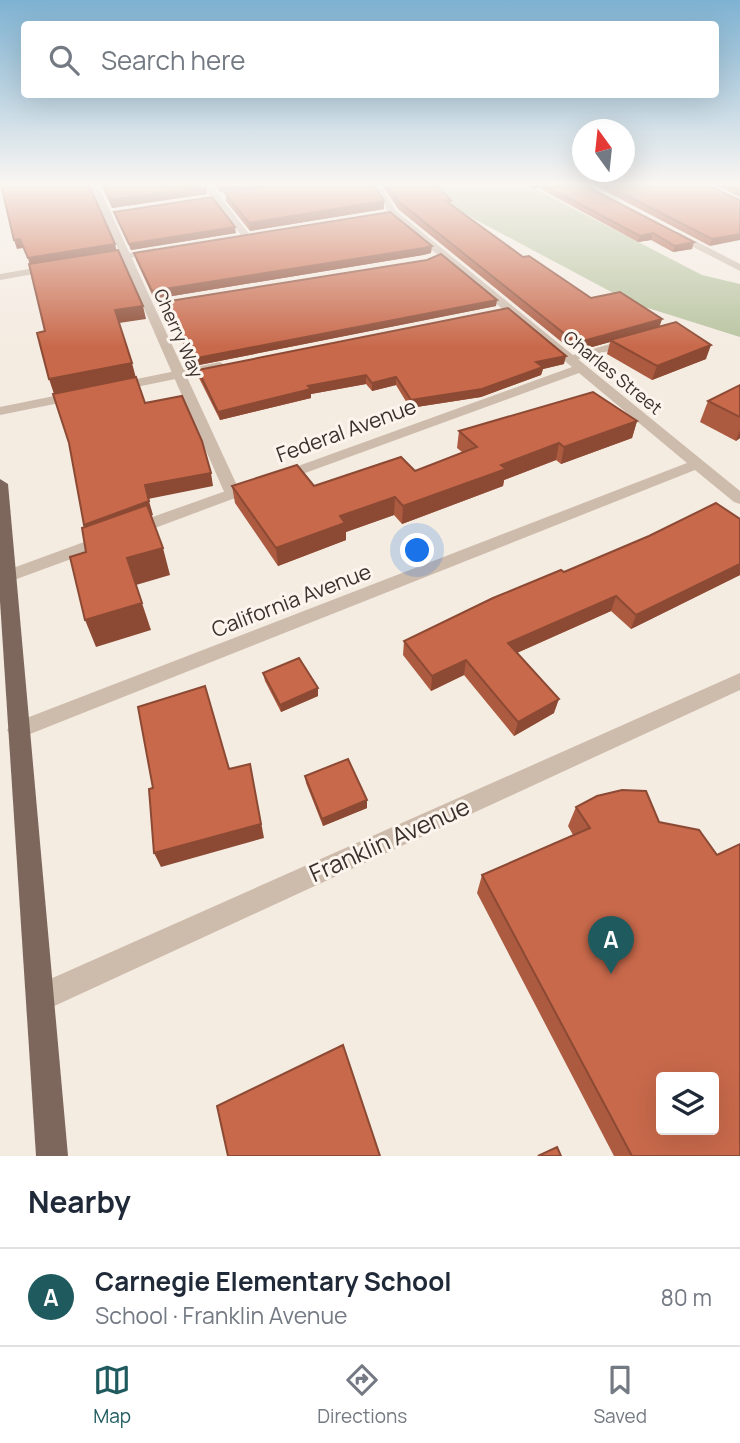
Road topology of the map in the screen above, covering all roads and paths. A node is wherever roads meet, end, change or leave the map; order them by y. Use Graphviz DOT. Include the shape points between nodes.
graph roads {
  1 [pos="120,239"];
  2 [pos="420,239"];
  3 [pos="684,239"];
  4 [pos="166,250"];
  5 [pos="126,256"];
  6 [pos="85,263"];
  7 [pos="58,267"];
  8 [pos="740,268"];
  9 [pos="0,277"];
  10 [pos="161,304"];
  11 [pos="148,306"];
  12 [pos="648,337"];
  13 [pos="575,363"];
  14 [pos="230,364"];
  15 [pos="177,374"];
  16 [pos="0,411"];
  17 [pos="697,464"];
  18 [pos="0,492"];
  19 [pos="233,494"];
  20 [pos="740,499"];
  21 [pos="5,588"];
  22 [pos="740,681"];
  23 [pos="18,730"];
  24 [pos="40,998"];
  25 [pos="52,1156"];
  1 -- 5 [label="street, Cherry Way"];
  2 -- 13 [label="street, Charles Street" via="503,311"];
  3 -- 8 [label="street"];
  4 -- 5 [label="street"];
  5 -- 6 [label="street"];
  5 -- 11 [label="street, Cherry Way"];
  7 -- 9 [label="street"];
  10 -- 11 [label="street"];
  11 -- 15 [label="street, Cherry Way"];
  12 -- 13 [label="street, Federal Avenue"];
  13 -- 17 [label="street, Charles Street"];
  13 -- 19 [label="street, Federal Avenue"];
  14 -- 15 [label="street"];
  15 -- 16 [label="street"];
  15 -- 19 [label="street, Cherry Way"];
  17 -- 20 [label="street, Charles Street"];
  17 -- 23 [label="street, California Avenue"];
  18 -- 21 [label="main road"];
  19 -- 21 [label="street, Federal Avenue"];
  21 -- 23 [label="main road"];
  22 -- 24 [label="street, Franklin Avenue"];
  23 -- 24 [label="main road"];
  24 -- 25 [label="main road"];
}
